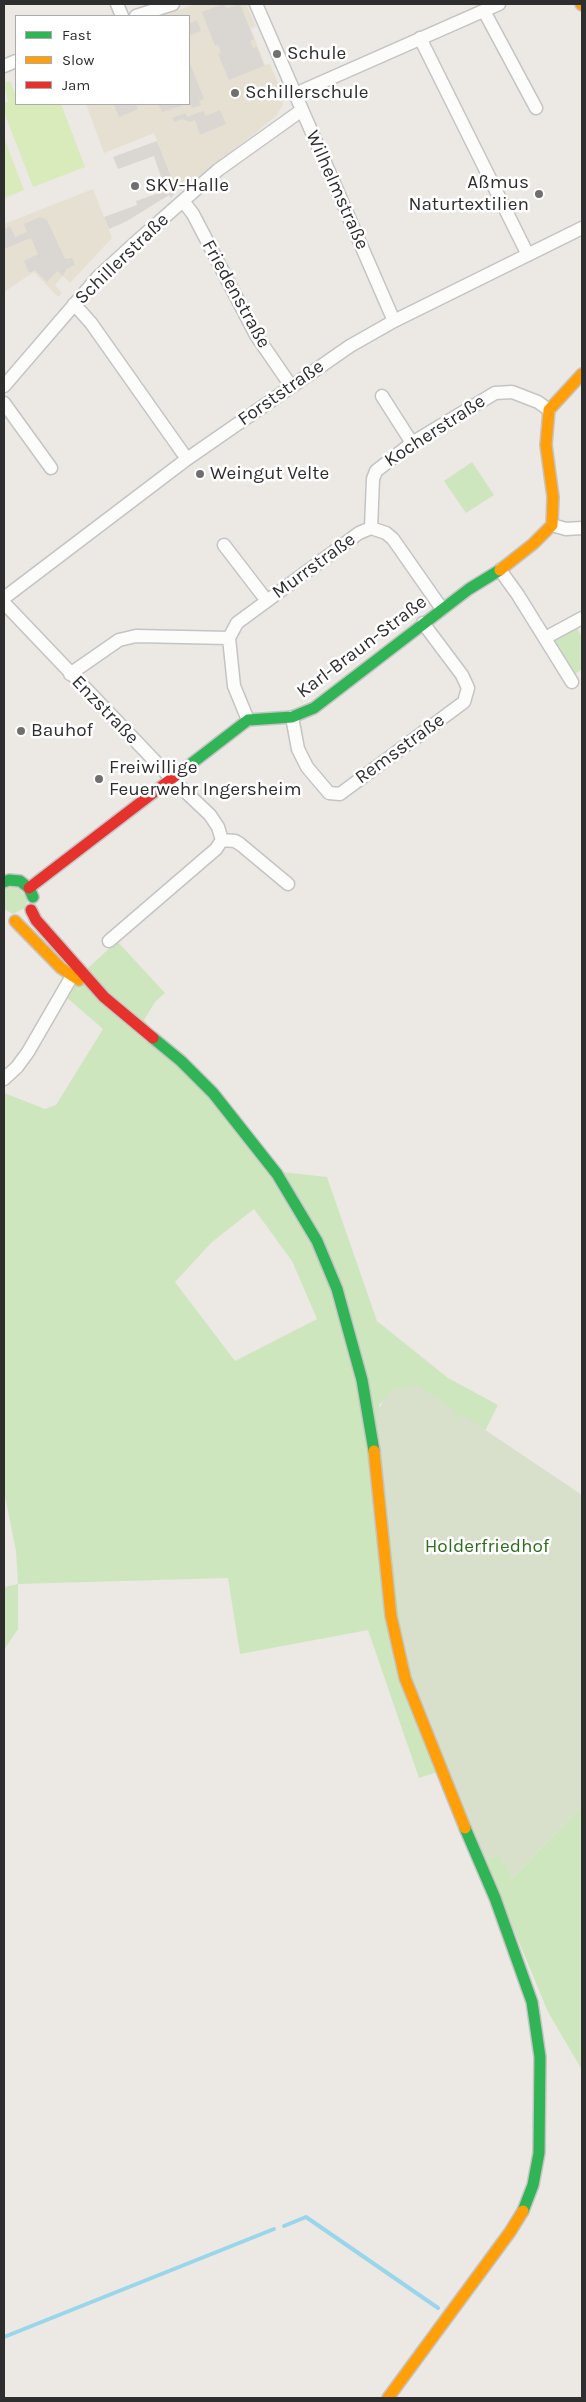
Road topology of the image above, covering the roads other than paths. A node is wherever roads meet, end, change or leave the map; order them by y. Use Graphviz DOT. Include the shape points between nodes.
graph roads {
  1 [pos="173,4"];
  2 [pos="256,4"];
  3 [pos="499,4"];
  4 [pos="484,10"];
  5 [pos="139,15"];
  6 [pos="420,38"];
  7 [pos="295,94"];
  8 [pos="536,108"];
  9 [pos="302,110"];
  10 [pos="183,201"];
  11 [pos="582,228"];
  12 [pos="528,255"];
  13 [pos="74,304"];
  14 [pos="394,321"];
  15 [pos="582,374"];
  16 [pos="4,386"];
  17 [pos="291,386"];
  18 [pos="382,396"];
  19 [pos="4,403"];
  20 [pos="549,410"];
  21 [pos="412,443"];
  22 [pos="187,459"];
  23 [pos="50,468"];
  24 [pos="552,525"];
  25 [pos="371,528"];
  26 [pos="582,528"];
  27 [pos="224,545"];
  28 [pos="500,570"];
  29 [pos="4,598"];
  30 [pos="267,601"];
  31 [pos="4,604"];
  32 [pos="442,608"];
  33 [pos="582,618"];
  34 [pos="423,623"];
  35 [pos="229,638"];
  36 [pos="545,638"];
  37 [pos="70,674"];
  38 [pos="572,682"];
  39 [pos="292,717"];
  40 [pos="248,720"];
  41 [pos="172,779"];
  42 [pos="222,840"];
  43 [pos="4,868"];
  44 [pos="9,881"];
  45 [pos="288,884"];
  46 [pos="29,888"];
  47 [pos="31,910"];
  48 [pos="8,921"];
  49 [pos="109,941"];
  50 [pos="72,976"];
  51 [pos="104,996"];
  52 [pos="4,1079"];
  53 [pos="388,2398"];
  1 -- 5 [label="street"];
  2 -- 7 [label="street, Wilhelmstraße"];
  3 -- 4 [label="street"];
  4 -- 6 [label="street"];
  4 -- 8 [label="street"];
  6 -- 7 [label="street"];
  6 -- 12 [label="street"];
  7 -- 9 [label="street, Wilhelmstraße"];
  9 -- 10 [label="street, Schillerstraße" via="218,170"];
  9 -- 14 [label="street, Wilhelmstraße"];
  10 -- 13 [label="street, Schillerstraße" via="98,277"];
  10 -- 17 [label="street, Friedenstraße" via="256,335"];
  11 -- 12 [label="street, Forststraße"];
  12 -- 14 [label="street, Forststraße"];
  13 -- 16 [label="street, Schillerstraße"];
  13 -- 22 [label="street" via="91,323"];
  14 -- 17 [label="street, Forststraße"];
  15 -- 20 [label="street"];
  17 -- 22 [label="street, Forststraße"];
  18 -- 21 [label="street"];
  19 -- 23 [label="street"];
  20 -- 21 [label="street, Kocherstraße" via="512,392 495,393"];
  20 -- 24 [label="street" via="546,445 553,497"];
  21 -- 25 [label="street, Kocherstraße" via="376,471"];
  22 -- 29 [label="street, Forststraße"];
  24 -- 26 [label="street" via="566,529"];
  24 -- 28 [label="street, Karl-Braun-Straße"];
  25 -- 30 [label="street, Murrstraße"];
  25 -- 32 [label="street, Murrstraße" via="394,539"];
  27 -- 30 [label="street, Murrstraße"];
  28 -- 32 [label="street, Karl-Braun-Straße"];
  28 -- 36 [label="street"];
  30 -- 35 [label="street, Murrstraße" via="237,623"];
  31 -- 37 [label="street, Enzstraße"];
  32 -- 34 [label="street, Karl-Braun-Straße"];
  33 -- 36 [label="street"];
  34 -- 39 [label="street, Karl-Braun-Straße" via="314,708"];
  34 -- 39 [label="street, Remsstraße" via="462,675 468,688 464,702 340,794 329,793 307,768 298,750"];
  35 -- 37 [label="street" via="136,636 119,640"];
  35 -- 40 [label="street" via="234,686"];
  36 -- 38 [label="street"];
  37 -- 41 [label="street, Enzstraße"];
  39 -- 40 [label="street, Karl-Braun-Straße"];
  40 -- 41 [label="street"];
  41 -- 42 [label="street, Enzstraße" via="210,815"];
  41 -- 46 [label="street"];
  42 -- 45 [label="street" via="240,844"];
  42 -- 49 [label="street" via="216,849"];
  43 -- 44 [label="street"];
  44 -- 46 [label="street"];
  46 -- 47 [label="street" via="33,895"];
  47 -- 48 [label="street" via="27,916"];
  47 -- 51 [label="street"];
  48 -- 50 [label="street"];
  50 -- 51 [label="street"];
  50 -- 52 [label="street" via="28,1052"];
  51 -- 53 [label="street" via="181,1061 213,1093 267,1160 317,1241 337,1289 362,1380 374,1456 391,1616 405,1678 495,1898 532,2002 540,2057 539,2153 534,2185 510,2232"];
}
